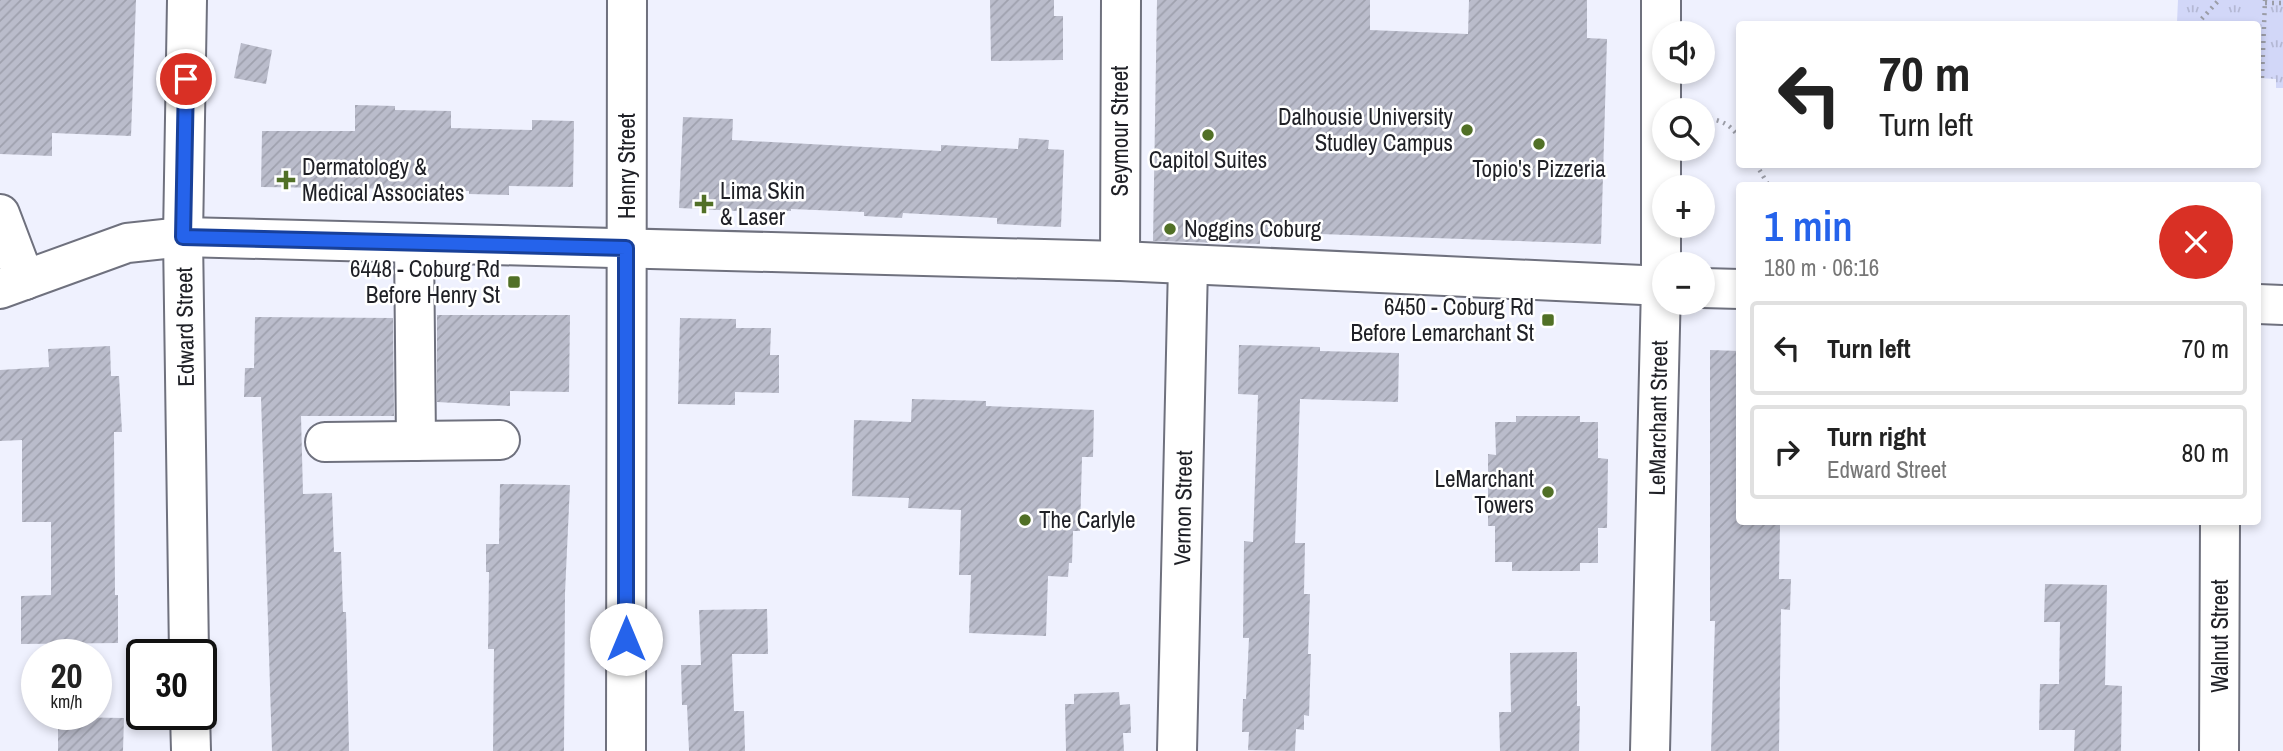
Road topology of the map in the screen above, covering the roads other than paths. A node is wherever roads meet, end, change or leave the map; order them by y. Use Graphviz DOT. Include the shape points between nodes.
graph roads {
  1 [pos="187,0"];
  2 [pos="627,0"];
  3 [pos="1121,0"];
  4 [pos="1661,0"];
  5 [pos="0,214"];
  6 [pos="183,237"];
  7 [pos="414,243"];
  8 [pos="626,248"];
  9 [pos="1663,252"];
  10 [pos="1120,261"];
  11 [pos="1188,265"];
  12 [pos="12,285"];
  13 [pos="1652,286"];
  14 [pos="1715,288"];
  15 [pos="1736,289"];
  16 [pos="2261,304"];
  17 [pos="2283,305"];
  18 [pos="1662,315"];
  19 [pos="500,440"];
  20 [pos="416,441"];
  21 [pos="325,442"];
  22 [pos="2220,525"];
  23 [pos="189,639"];
  24 [pos="190,730"];
  25 [pos="191,751"];
  26 [pos="625,751"];
  27 [pos="1177,751"];
  28 [pos="1650,751"];
  29 [pos="2219,751"];
  1 -- 6 [label="street, Edward Street"];
  2 -- 8 [label="street, Henry Street"];
  3 -- 10 [label="street, Seymour Street"];
  4 -- 9 [label="street, LeMarchant Street"];
  5 -- 12 [label="street"];
  6 -- 7 [label="street"];
  6 -- 12 [label="street" via="127,243"];
  6 -- 23 [label="street, Edward Street"];
  7 -- 8 [label="street"];
  7 -- 20 [label="street"];
  8 -- 10 [label="street"];
  8 -- 26 [label="street, Henry Street"];
  10 -- 11 [label="street"];
  11 -- 13 [label="street"];
  11 -- 27 [label="street, Vernon Street"];
  14 -- 15 [label="street"];
  16 -- 17 [label="street"];
  18 -- 28 [label="street, LeMarchant Street"];
  19 -- 20 [label="street"];
  20 -- 21 [label="street"];
  22 -- 29 [label="street, Walnut Street"];
  24 -- 25 [label="street"];
}
